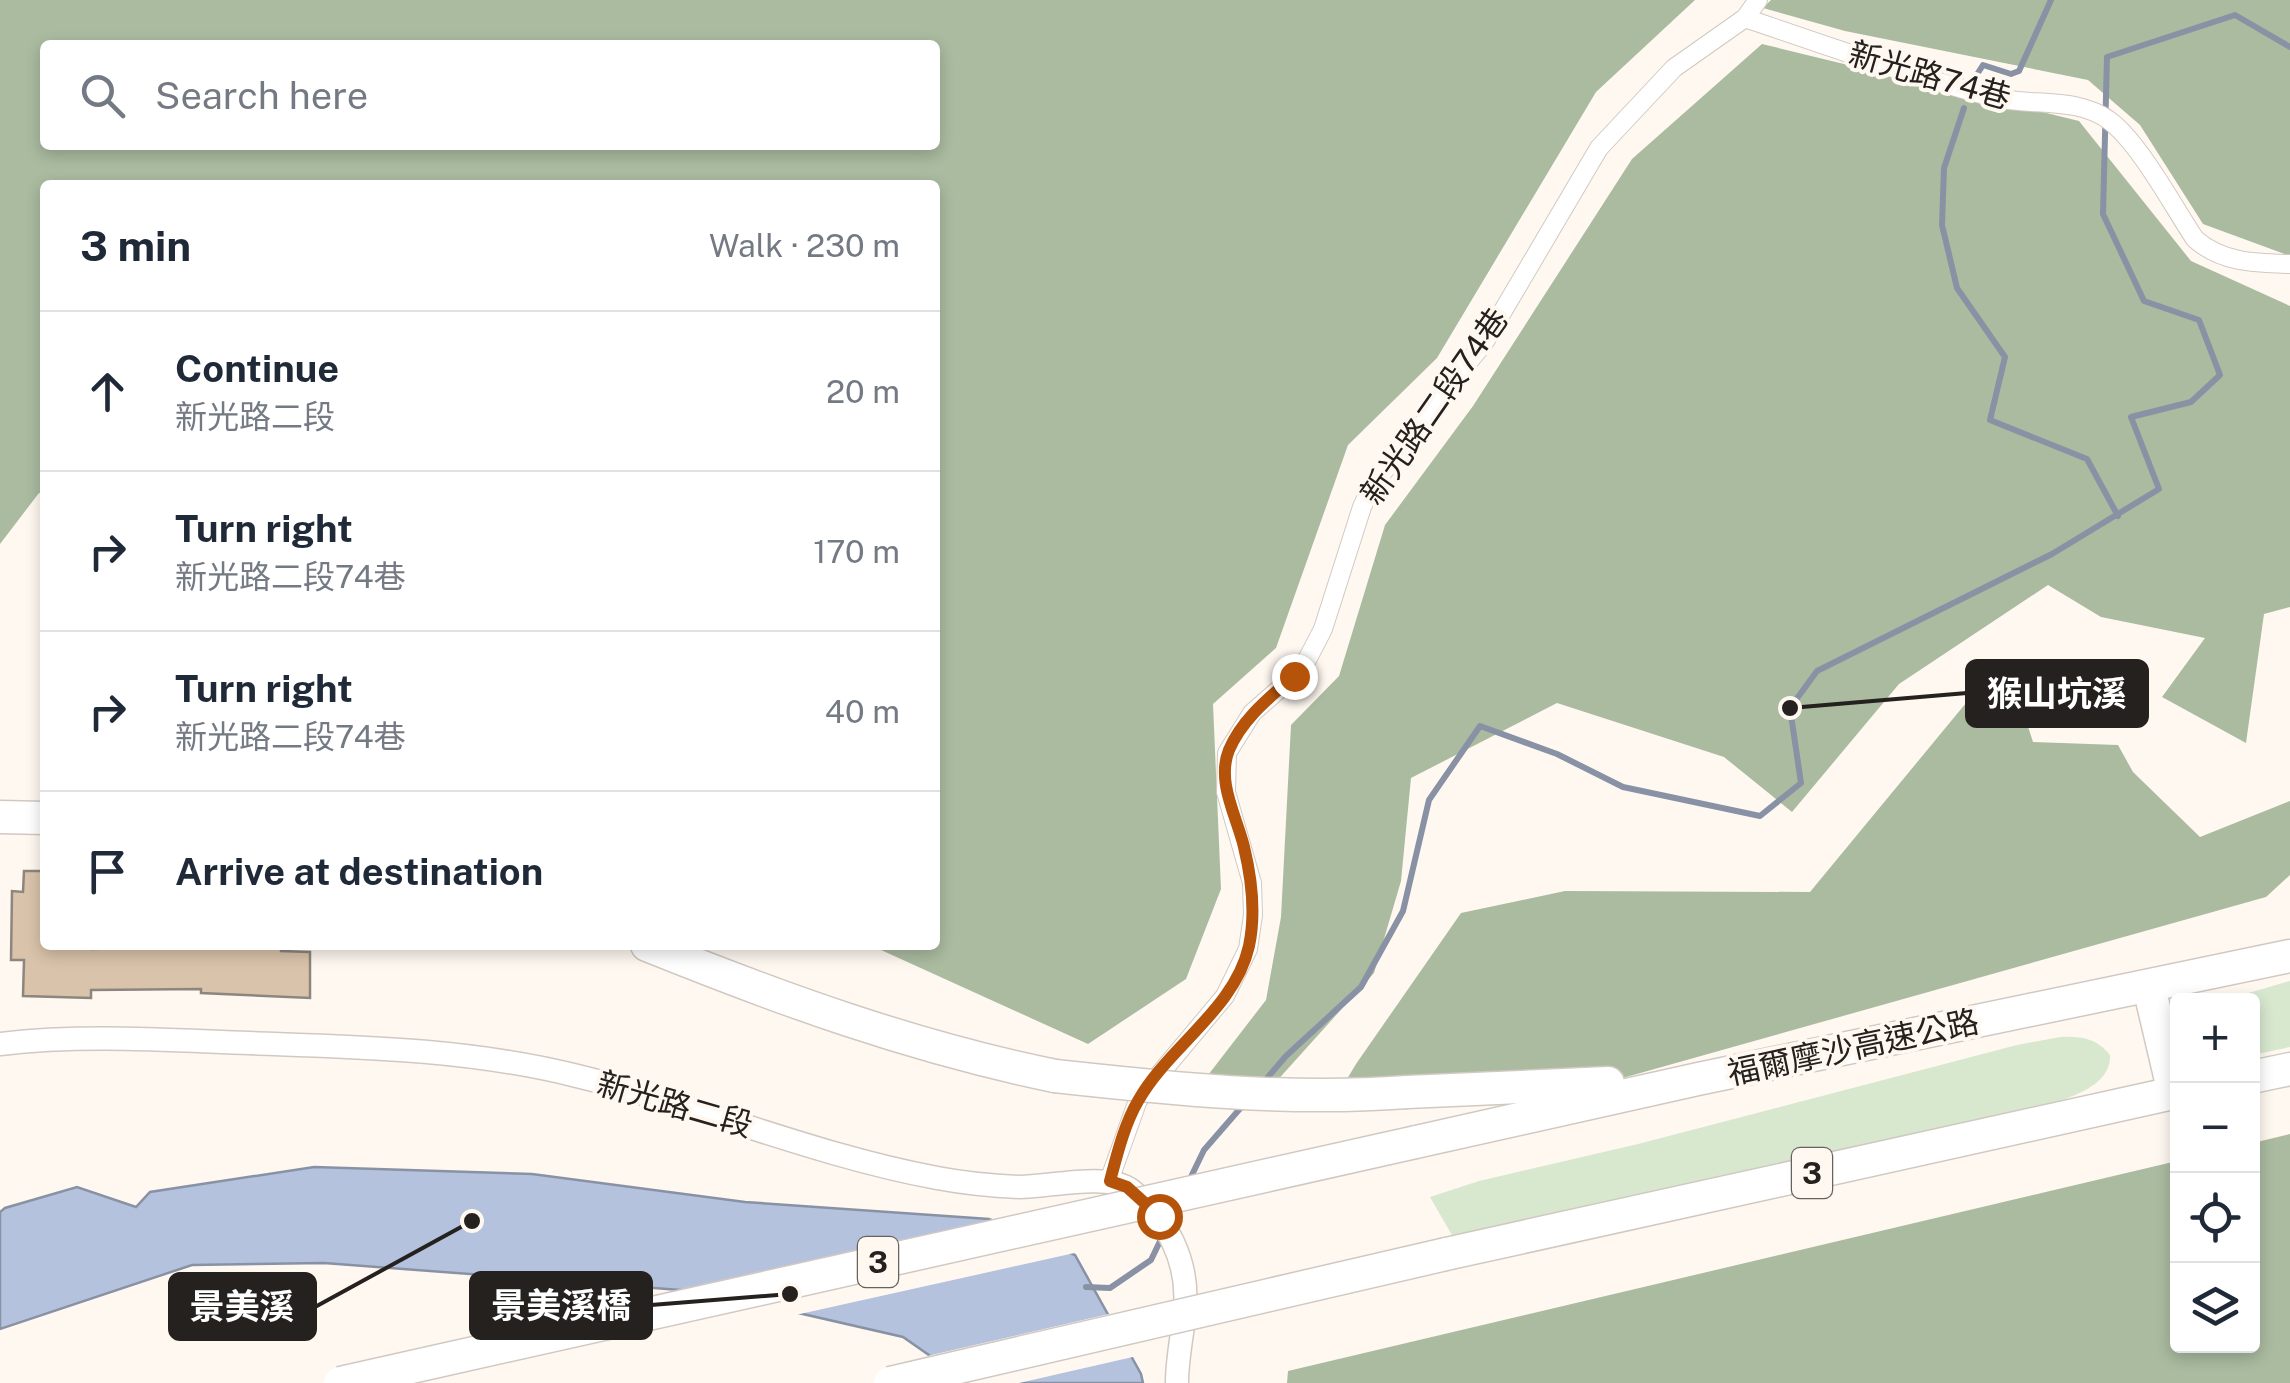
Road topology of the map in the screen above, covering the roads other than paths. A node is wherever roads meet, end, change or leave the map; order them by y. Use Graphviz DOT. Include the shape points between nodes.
graph roads {
  1 [pos="1758,0"];
  2 [pos="1745,18"];
  3 [pos="2290,264"];
  4 [pos="0,817"];
  5 [pos="40,818"];
  6 [pos="660,950"];
  7 [pos="2290,956"];
  8 [pos="2149,986"];
  9 [pos="0,1044"];
  10 [pos="2290,1069"];
  11 [pos="2260,1075"];
  12 [pos="1698,1079"];
  13 [pos="2173,1083"];
  14 [pos="2170,1094"];
  15 [pos="1118,1184"];
  16 [pos="340,1383"];
  17 [pos="890,1383"];
  18 [pos="1177,1383"];
  1 -- 2 [label="street, 新光路二段74巷"];
  2 -- 3 [label="street, 新光路74巷" via="1938,82 2095,112 2132,144 2205,248 2248,263"];
  2 -- 15 [label="street, 新光路二段74巷" via="1674,68 1598,148 1484,343 1373,484 1308,658 1252,713 1227,753 1226,792 1252,884 1248,949 1224,996 1138,1100"];
  4 -- 5 [label="highway"];
  6 -- 12 [label="highway, bridge" via="836,1019 1055,1076 1269,1096"];
  7 -- 8 [label="highway, 福爾摩沙高速公路 / 3"];
  8 -- 12 [label="highway, 福爾摩沙高速公路 / 3"];
  8 -- 13 [label="highway"];
  9 -- 15 [label="street, 新光路二段" via="107,1037 471,1056 588,1078 936,1178 1020,1186"];
  10 -- 11 [label="highway"];
  12 -- 16 [label="highway, 福爾摩沙高速公路 / 3, bridge"];
  14 -- 17 [label="highway, 3, bridge"];
  15 -- 18 [label="street" via="1159,1216 1186,1278"];
}
